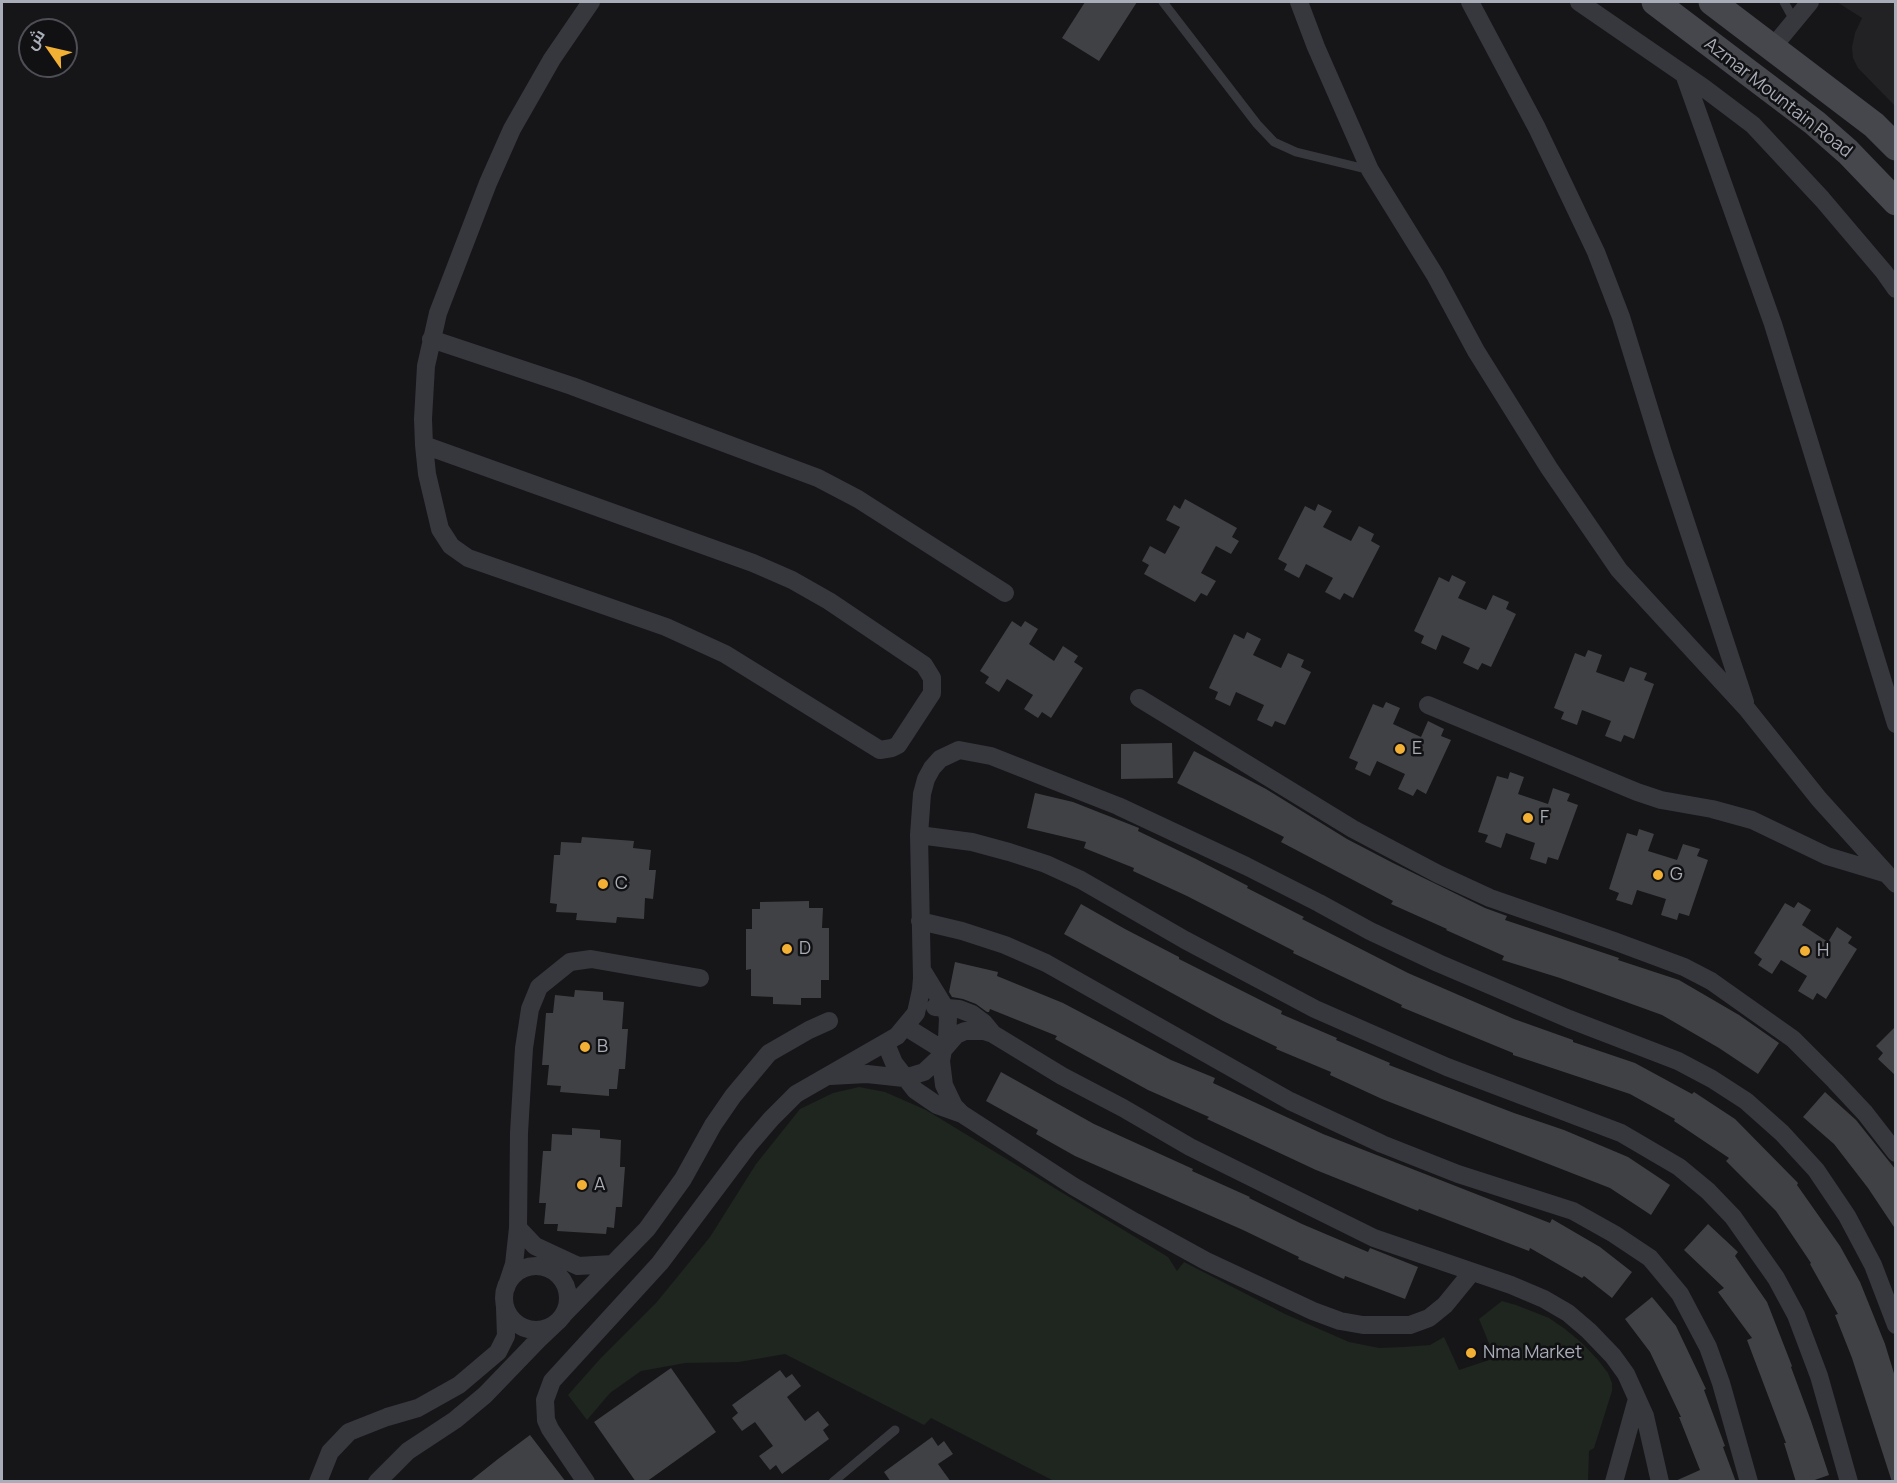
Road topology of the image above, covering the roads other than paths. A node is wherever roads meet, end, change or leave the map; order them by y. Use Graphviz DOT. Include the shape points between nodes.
graph roads {
  1 [pos="591,2"];
  2 [pos="1163,2"];
  3 [pos="1299,2"];
  4 [pos="1470,2"];
  5 [pos="1579,2"];
  6 [pos="1655,2"];
  7 [pos="1712,2"];
  8 [pos="1785,2"];
  9 [pos="1810,2"];
  10 [pos="1794,20"];
  11 [pos="1772,48"];
  12 [pos="1684,74"];
  13 [pos="1896,147"];
  14 [pos="1370,170"];
  15 [pos="1896,202"];
  16 [pos="1896,289"];
  17 [pos="431,339"];
  18 [pos="424,445"];
  19 [pos="1005,593"];
  20 [pos="1139,698"];
  21 [pos="1428,705"];
  22 [pos="1747,709"];
  23 [pos="1896,724"];
  24 [pos="919,835"];
  25 [pos="1891,879"];
  26 [pos="920,921"];
  27 [pos="920,966"];
  28 [pos="700,978"];
  29 [pos="944,1006"];
  30 [pos="911,1020"];
  31 [pos="829,1021"];
  32 [pos="993,1034"];
  33 [pos="886,1044"];
  34 [pos="944,1050"];
  35 [pos="829,1076"];
  36 [pos="904,1078"];
  37 [pos="962,1114"];
  38 [pos="1896,1153"];
  39 [pos="518,1228"];
  40 [pos="613,1264"];
  41 [pos="1472,1272"];
  42 [pos="506,1288"];
  43 [pos="505,1308"];
  44 [pos="561,1318"];
  45 [pos="1896,1325"];
  46 [pos="1637,1399"];
  47 [pos="895,1430"];
  48 [pos="318,1482"];
  49 [pos="377,1482"];
  50 [pos="586,1482"];
  51 [pos="833,1482"];
  52 [pos="1614,1482"];
  53 [pos="1660,1482"];
  54 [pos="1749,1482"];
  55 [pos="1849,1482"];
  1 -- 17 [label="street" via="552,59 512,129"];
  2 -- 14 [label="lane" via="1274,142 1296,152"];
  3 -- 14 [label="street"];
  4 -- 22 [label="street" via="1537,128 1596,252 1621,317"];
  5 -- 12 [label="street"];
  6 -- 15 [label="main road, Azmar Mountain Road" via="1815,123"];
  7 -- 11 [label="main road, Azmar Mountain Road"];
  8 -- 10 [label="lane"];
  9 -- 10 [label="street"];
  10 -- 11 [label="street"];
  11 -- 13 [label="main road, Azmar Mountain Road" via="1874,125"];
  12 -- 16 [label="street" via="1774,145"];
  12 -- 23 [label="street" via="1773,324"];
  14 -- 22 [label="street" via="1435,275 1476,351 1619,570"];
  17 -- 18 [label="street" via="424,392"];
  17 -- 19 [label="street" via="572,386 818,478 858,499"];
  18 -- 18 [label="street" via="440,529 451,546 468,558 696,640 754,670 879,750 898,745 932,693 932,678 924,665 792,580"];
  20 -- 38 [label="street" via="1353,829 1438,874 1490,898 1634,948 1711,981 1793,1039 1865,1113"];
  21 -- 25 [label="street" via="1636,792 1752,820 1827,856"];
  22 -- 25 [label="street" via="1819,799"];
  24 -- 26 [label="street"];
  24 -- 45 [label="street" via="922,794 940,759 959,750 991,756 1118,806 1448,967 1712,1078 1746,1101 1816,1170 1873,1265"];
  24 -- 55 [label="street" via="972,843 1046,864 1315,1009 1447,1067 1621,1133 1679,1167 1733,1216 1796,1315 1819,1376"];
  26 -- 27 [label="street"];
  26 -- 54 [label="street" via="994,941 1046,963 1290,1101 1382,1144 1458,1174 1573,1211 1614,1233 1650,1258 1680,1294 1708,1347"];
  27 -- 29 [label="street"];
  27 -- 30 [label="street" via="921,990"];
  28 -- 39 [label="street" via="591,959 570,962 539,987 530,1009 524,1048"];
  29 -- 30 [label="street" via="924,1009"];
  29 -- 32 [label="street" via="972,1014"];
  29 -- 34 [label="street" via="949,1028"];
  30 -- 33 [label="street"];
  30 -- 34 [label="street"];
  31 -- 40 [label="street" via="769,1053 733,1096 683,1179 647,1229"];
  32 -- 34 [label="street" via="964,1031"];
  32 -- 41 [label="street" via="1062,1076 1293,1199 1374,1238"];
  33 -- 35 [label="street"];
  33 -- 36 [label="street"];
  34 -- 36 [label="street" via="924,1072"];
  34 -- 37 [label="street" via="944,1084"];
  35 -- 36 [label="street" via="867,1074"];
  35 -- 50 [label="street" via="796,1094 771,1119 660,1263 552,1381 545,1400 546,1419"];
  36 -- 37 [label="street" via="926,1098"];
  37 -- 41 [label="street" via="1073,1186 1206,1261 1340,1321 1390,1327 1429,1318"];
  39 -- 40 [label="street" via="535,1245 578,1266"];
  39 -- 42 [label="street" via="514,1264"];
  40 -- 44 [label="street"];
  41 -- 46 [label="street" via="1544,1299 1568,1313 1613,1356"];
  42 -- 43 [label="street"];
  42 -- 44 [label="street" via="518,1272 537,1266 547,1268 564,1282 568,1292"];
  43 -- 44 [label="street" via="526,1329 548,1328"];
  43 -- 48 [label="street" via="506,1336 498,1352 459,1385 418,1408 349,1432 330,1452"];
  44 -- 49 [label="street" via="485,1395 408,1451"];
  46 -- 52 [label="street"];
  46 -- 53 [label="street" via="1645,1416"];
  47 -- 51 [label="lane"];
}
